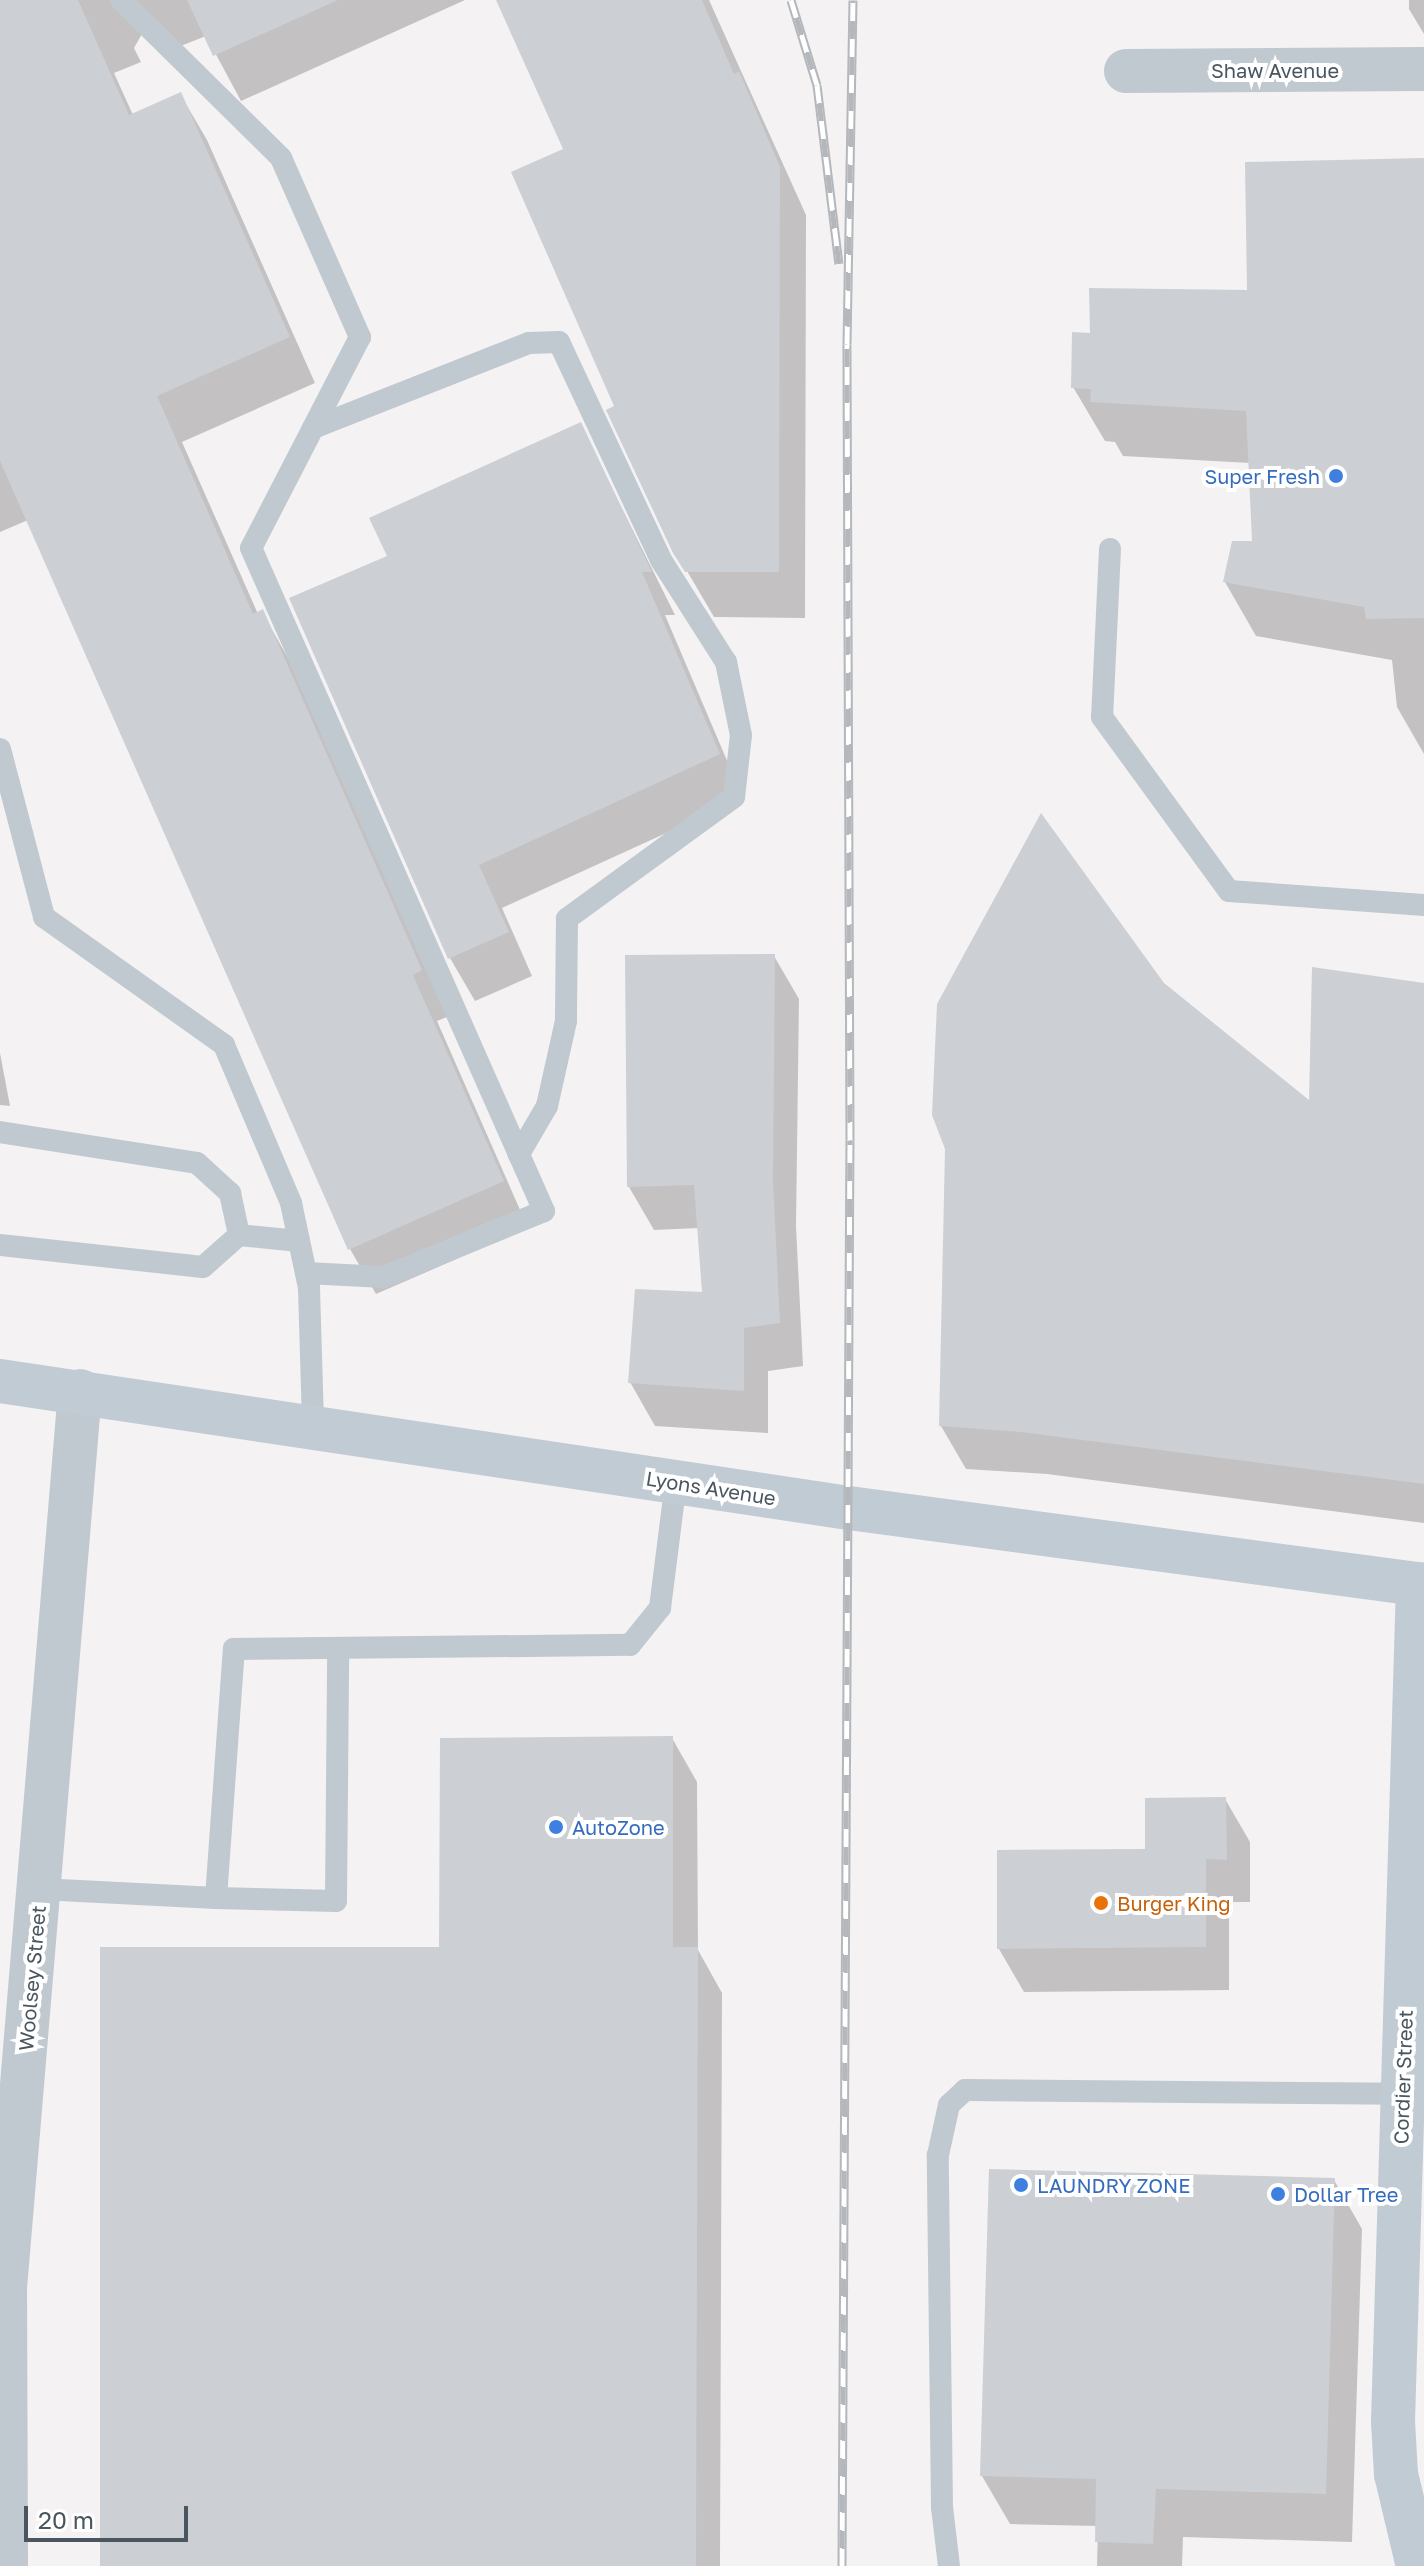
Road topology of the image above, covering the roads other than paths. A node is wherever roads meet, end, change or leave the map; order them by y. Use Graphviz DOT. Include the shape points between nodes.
graph roads {
  1 [pos="121,0"];
  2 [pos="1424,69"];
  3 [pos="1126,71"];
  4 [pos="313,428"];
  5 [pos="1110,549"];
  6 [pos="0,749"];
  7 [pos="1424,905"];
  8 [pos="0,1132"];
  9 [pos="519,1154"];
  10 [pos="239,1235"];
  11 [pos="299,1241"];
  12 [pos="0,1245"];
  13 [pos="306,1273"];
  14 [pos="0,1381"];
  15 [pos="80,1391"];
  16 [pos="313,1426"];
  17 [pos="676,1482"];
  18 [pos="1421,1585"];
  19 [pos="338,1648"];
  20 [pos="40,1889"];
  21 [pos="216,1898"];
  22 [pos="1415,1991"];
  23 [pos="1402,2094"];
  24 [pos="6,2566"];
  25 [pos="949,2566"];
  26 [pos="1418,2566"];
  1 -- 4 [label="lane" via="281,158 360,337"];
  2 -- 3 [label="street, Shaw Avenue"];
  4 -- 9 [label="lane" via="251,548"];
  4 -- 9 [label="lane" via="529,343 559,342 661,560 726,662 741,735 734,797 567,919 566,1021 547,1106"];
  5 -- 7 [label="lane" via="1102,717 1229,891"];
  6 -- 11 [label="lane" via="44,917 224,1045 291,1203"];
  8 -- 10 [label="lane" via="197,1163 230,1193"];
  9 -- 13 [label="lane" via="544,1211 384,1277"];
  10 -- 11 [label="lane"];
  10 -- 12 [label="lane" via="203,1267"];
  11 -- 13 [label="lane"];
  13 -- 16 [label="lane"];
  14 -- 15 [label="main road, Lyons Avenue"];
  15 -- 16 [label="main road, Lyons Avenue"];
  15 -- 20 [label="street, Woolsey Street"];
  16 -- 17 [label="main road, Lyons Avenue"];
  17 -- 18 [label="main road, Lyons Avenue"];
  17 -- 19 [label="lane" via="660,1608 630,1645"];
  18 -- 22 [label="main road, Cordier Street"];
  19 -- 21 [label="lane" via="234,1649"];
  19 -- 21 [label="lane" via="336,1901"];
  20 -- 21 [label="lane"];
  20 -- 24 [label="street, Woolsey Street" via="5,2288"];
  22 -- 23 [label="main road, Cordier Street"];
  23 -- 25 [label="lane" via="965,2090 949,2105 938,2155 942,2507"];
  23 -- 26 [label="main road, Cordier Street" via="1393,2421 1396,2474"];
}
